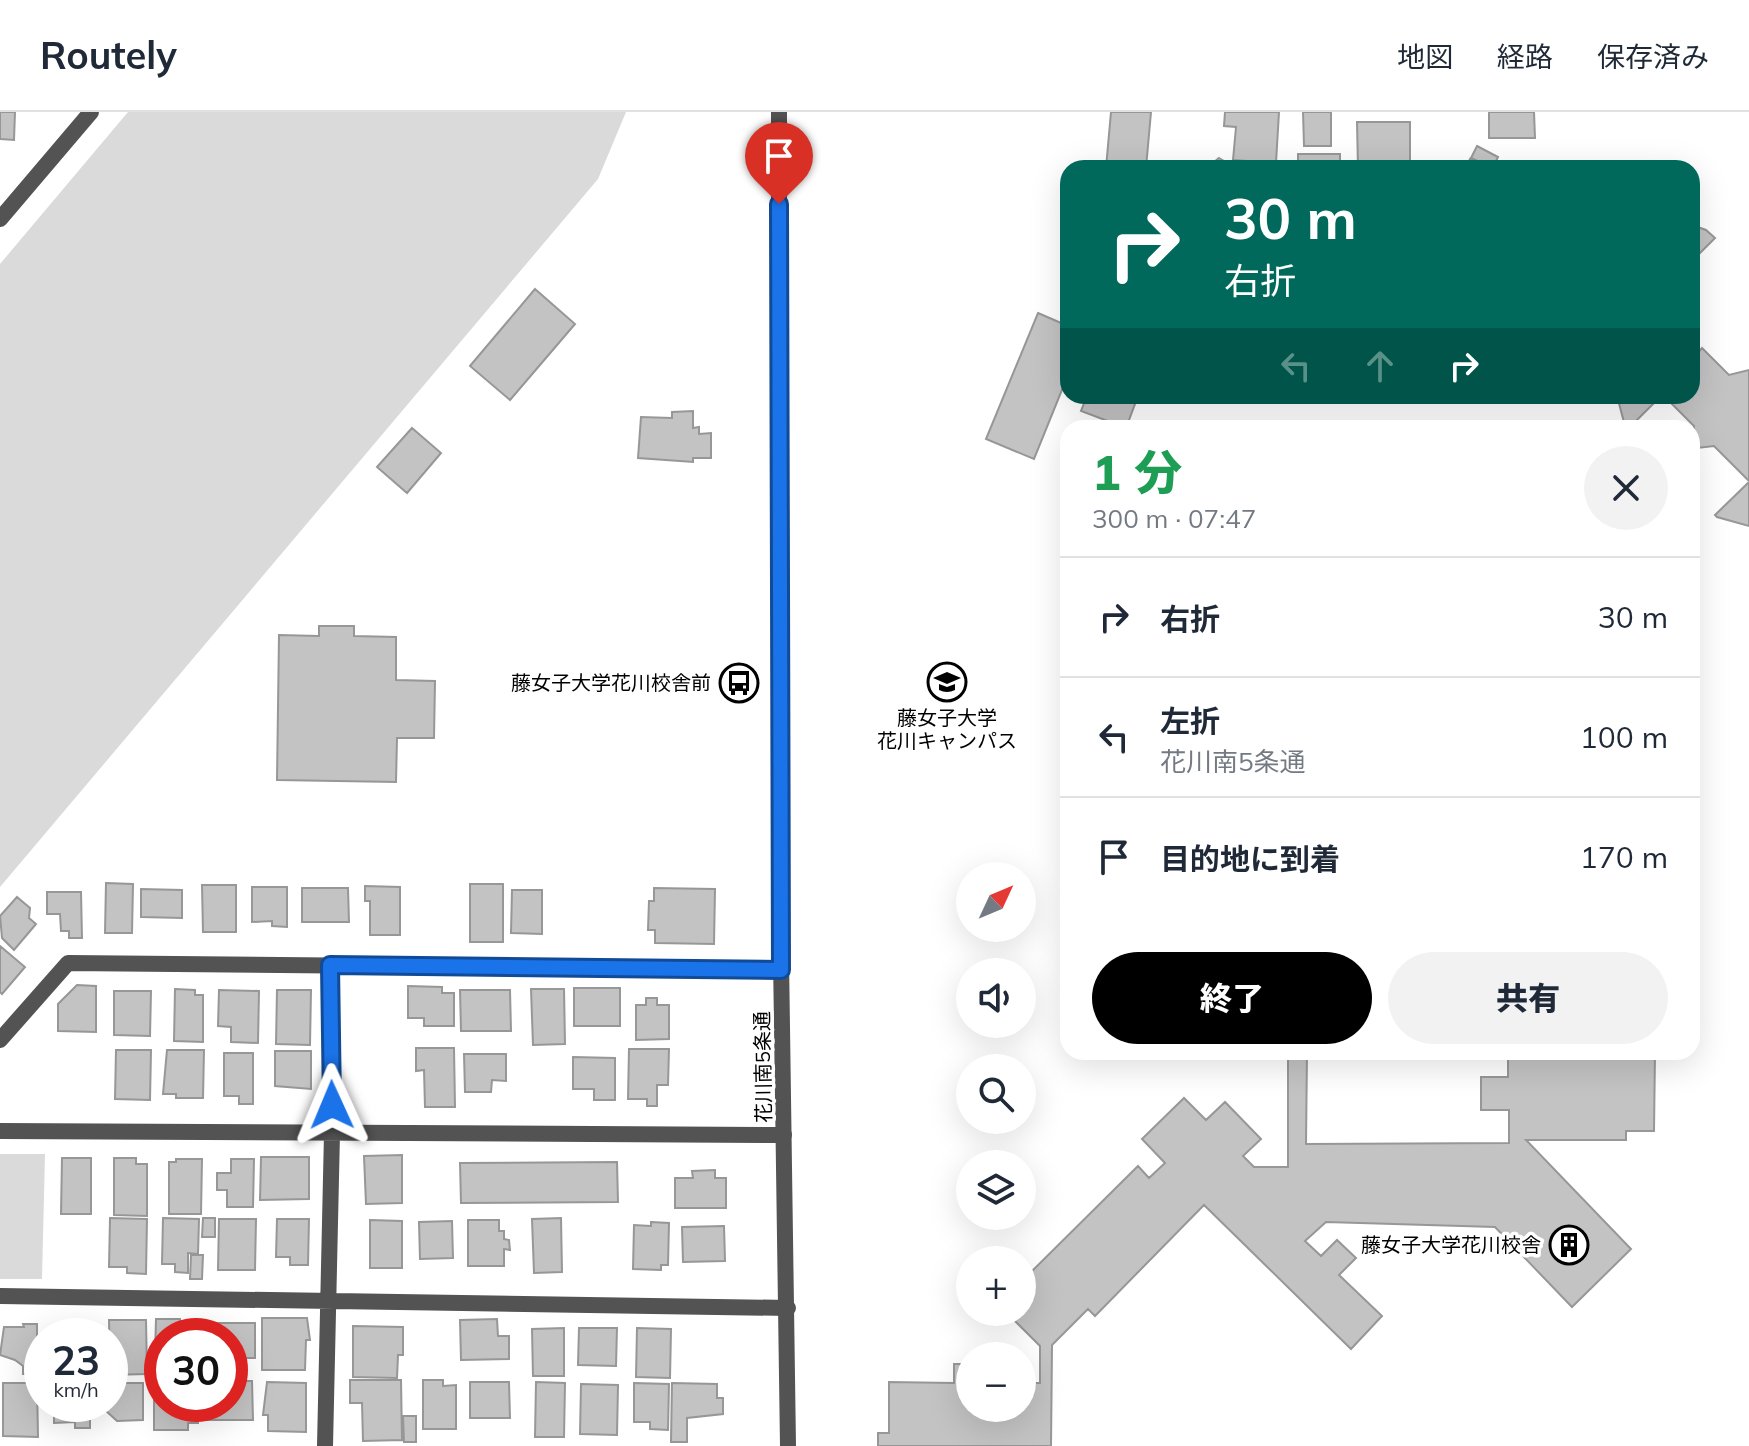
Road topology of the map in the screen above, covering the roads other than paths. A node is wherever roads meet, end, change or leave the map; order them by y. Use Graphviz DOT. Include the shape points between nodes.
graph roads {
  1 [pos="91,112"];
  2 [pos="779,112"];
  3 [pos="0,219"];
  4 [pos="330,965"];
  5 [pos="781,970"];
  6 [pos="0,1040"];
  7 [pos="0,1131"];
  8 [pos="332,1133"];
  9 [pos="784,1135"];
  10 [pos="0,1296"];
  11 [pos="329,1301"];
  12 [pos="788,1308"];
  13 [pos="325,1446"];
  14 [pos="788,1446"];
  1 -- 3 [label="street"];
  2 -- 5 [label="street, 花川南5条通"];
  4 -- 5 [label="street"];
  4 -- 6 [label="street" via="68,963"];
  4 -- 8 [label="street"];
  5 -- 9 [label="street, 花川南5条通"];
  7 -- 8 [label="street"];
  8 -- 9 [label="street"];
  8 -- 11 [label="street"];
  9 -- 12 [label="street, 花川南5条通"];
  10 -- 11 [label="street"];
  11 -- 12 [label="street"];
  11 -- 13 [label="street"];
  12 -- 14 [label="street, 花川南5条通"];
}
